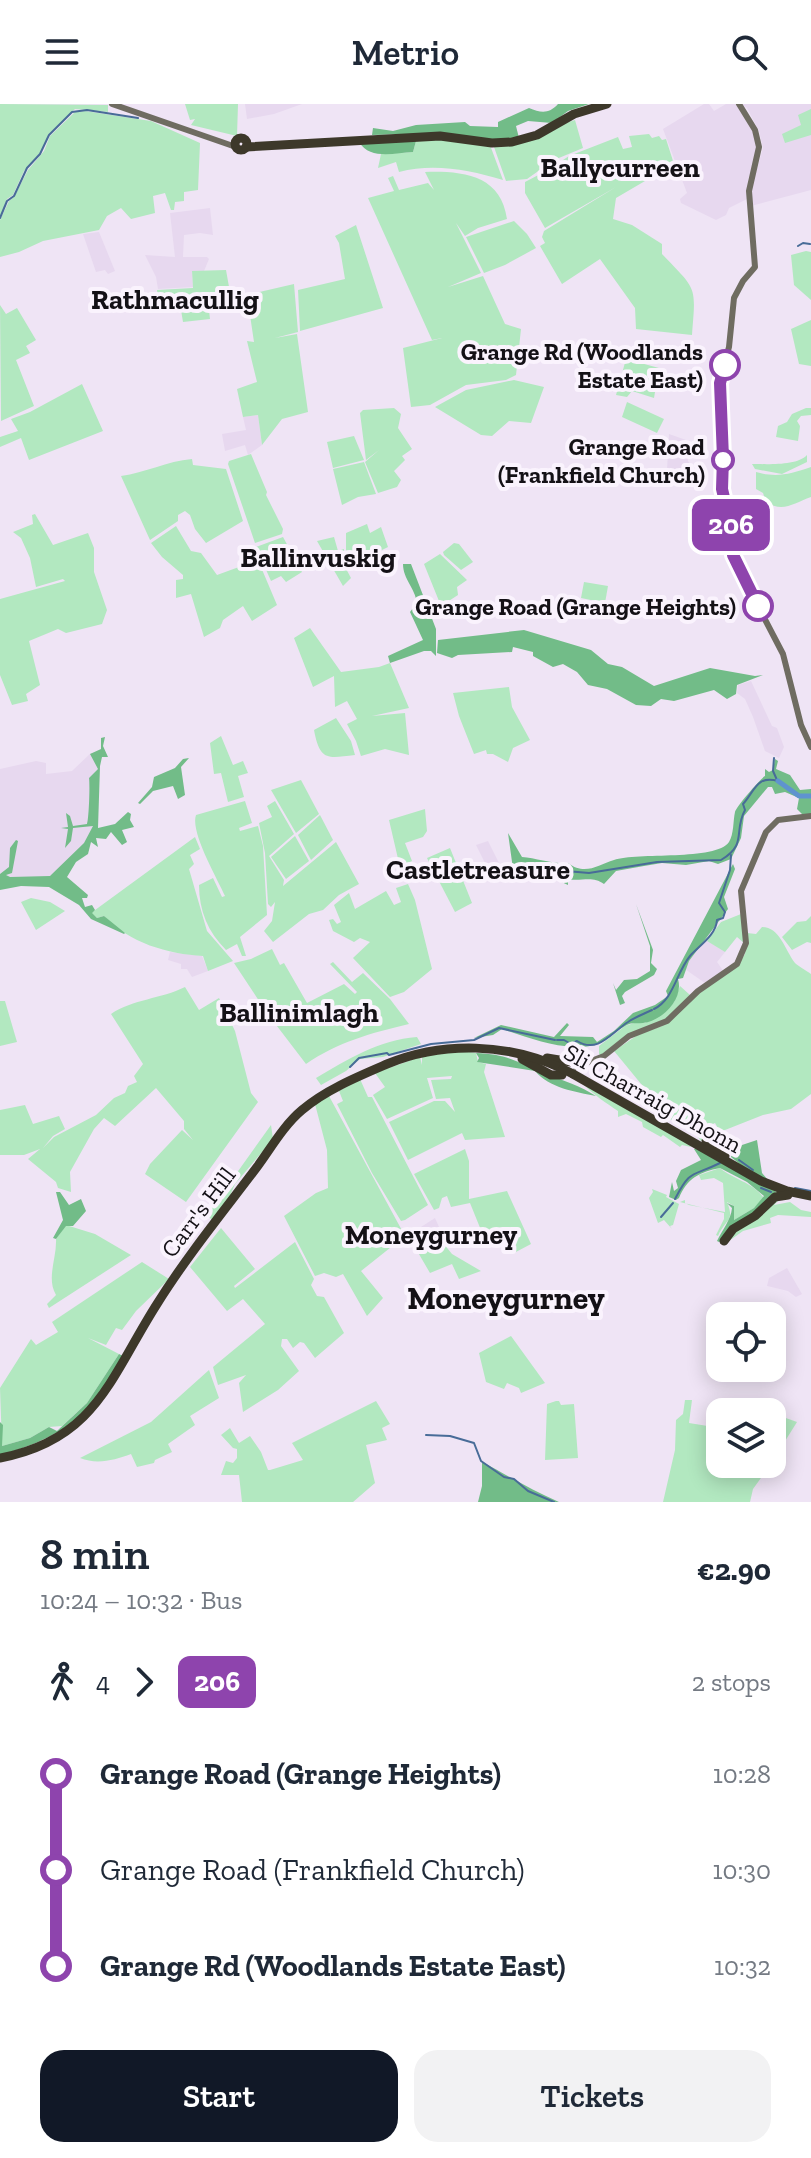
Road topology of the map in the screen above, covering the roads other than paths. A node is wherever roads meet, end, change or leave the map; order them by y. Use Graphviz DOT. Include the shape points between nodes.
graph roads {
  1 [pos="112,104"];
  2 [pos="607,104"];
  3 [pos="739,104"];
  4 [pos="241,143"];
  5 [pos="811,747"];
  6 [pos="811,816"];
  7 [pos="472,1048"];
  8 [pos="571,1069"];
  9 [pos="710,1141"];
  10 [pos="748,1174"];
  11 [pos="796,1194"];
  12 [pos="811,1196"];
  13 [pos="724,1241"];
  14 [pos="0,1458"];
  1 -- 4 [label="main road"];
  2 -- 4 [label="highway" via="512,142 440,136"];
  3 -- 5 [label="main road" via="759,147 749,191 755,267 734,298 720,383 722,489 733,555 783,654"];
  6 -- 8 [label="main road" via="778,820 766,832 741,891 746,943 737,964 667,1021"];
  7 -- 8 [label="highway, Sli Charraig Dhonn"];
  7 -- 8 [label="highway" via="501,1049"];
  7 -- 14 [label="highway, Carr's Hill" via="397,1060 298,1112 174,1277 98,1402 59,1436"];
  8 -- 10 [label="highway, Sli Charraig Dhonn"];
  9 -- 10 [label="highway"];
  10 -- 11 [label="highway, Sli Charraig Dhonn"];
  11 -- 12 [label="highway, Sli Charraig Dhonn"];
  11 -- 13 [label="highway" via="775,1197"];
}
